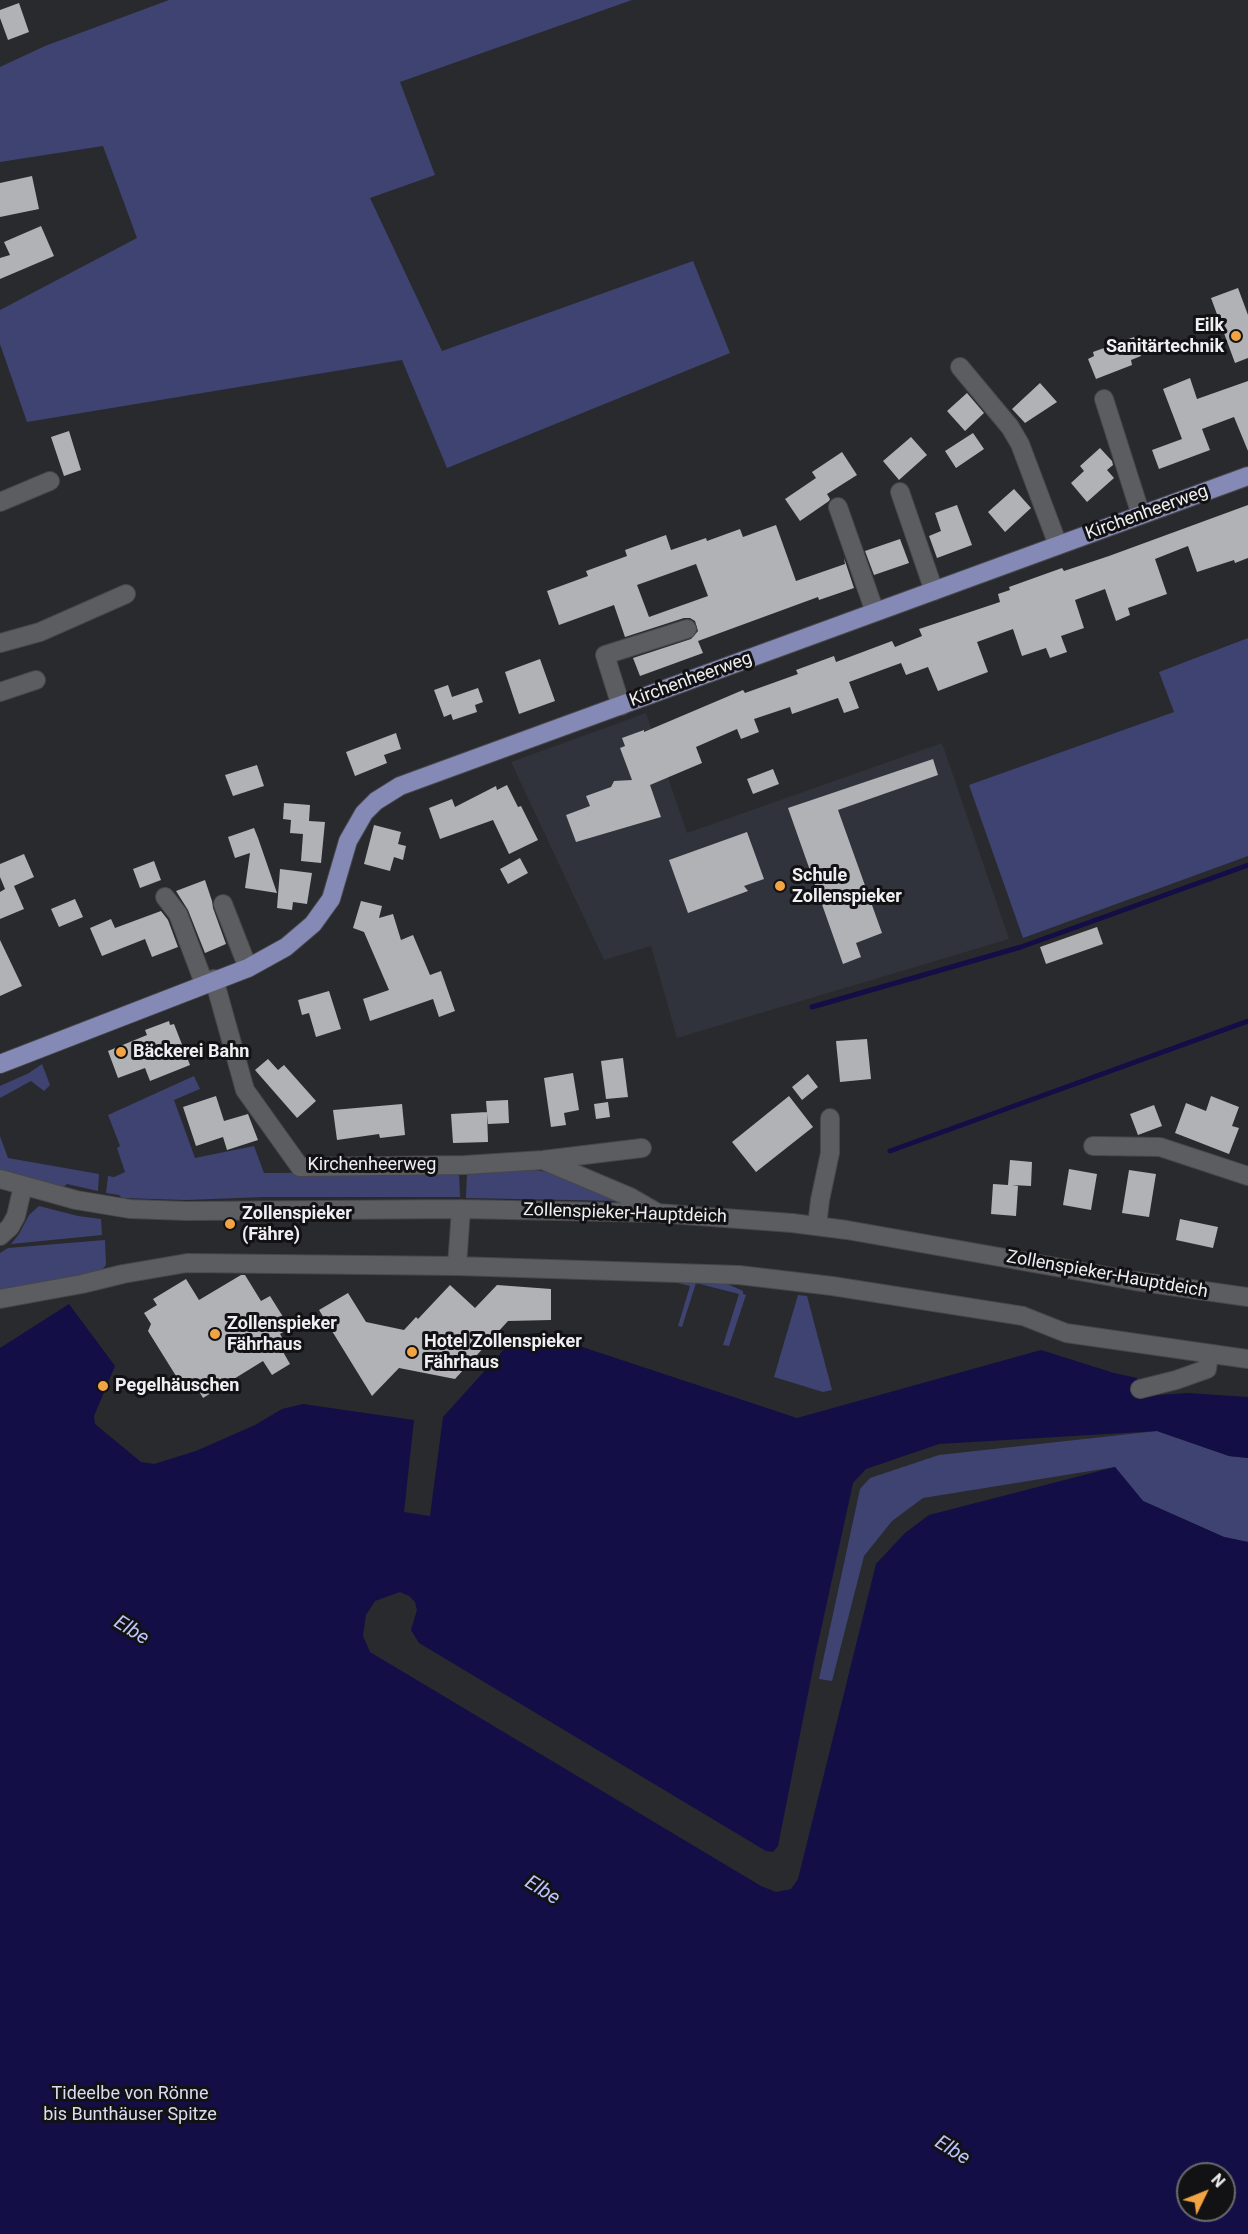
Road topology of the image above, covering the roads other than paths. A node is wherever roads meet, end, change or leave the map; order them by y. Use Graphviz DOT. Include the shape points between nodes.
graph roads {
  1 [pos="960,367"];
  2 [pos="1104,399"];
  3 [pos="1248,476"];
  4 [pos="50,481"];
  5 [pos="900,492"];
  6 [pos="0,502"];
  7 [pos="838,507"];
  8 [pos="1140,515"];
  9 [pos="1058,545"];
  10 [pos="934,591"];
  11 [pos="126,594"];
  12 [pos="875,612"];
  13 [pos="687,629"];
  14 [pos="0,643"];
  15 [pos="36,680"];
  16 [pos="0,692"];
  17 [pos="621,706"];
  18 [pos="165,897"];
  19 [pos="223,904"];
  20 [pos="248,968"];
  21 [pos="209,981"];
  22 [pos="0,1064"];
  23 [pos="830,1118"];
  24 [pos="1093,1146"];
  25 [pos="642,1148"];
  26 [pos="543,1160"];
  27 [pos="1248,1176"];
  28 [pos="0,1179"];
  29 [pos="23,1186"];
  30 [pos="461,1209"];
  31 [pos="657,1213"];
  32 [pos="817,1226"];
  33 [pos="0,1236"];
  34 [pos="457,1266"];
  35 [pos="1248,1297"];
  36 [pos="0,1299"];
  37 [pos="1209,1354"];
  38 [pos="1248,1359"];
  39 [pos="1140,1389"];
  1 -- 9 [label="street" via="1020,444"];
  2 -- 8 [label="street"];
  3 -- 8 [label="main road, Kirchenheerweg"];
  4 -- 6 [label="street"];
  5 -- 10 [label="street"];
  7 -- 12 [label="street"];
  8 -- 9 [label="main road, Kirchenheerweg"];
  9 -- 10 [label="main road, Kirchenheerweg"];
  10 -- 12 [label="main road, Kirchenheerweg"];
  11 -- 14 [label="street" via="40,632"];
  12 -- 17 [label="main road, Kirchenheerweg"];
  13 -- 17 [label="street" via="605,655"];
  15 -- 16 [label="street"];
  17 -- 20 [label="main road, Kirchenheerweg" via="416,779 388,793 356,825 330,899 313,924 286,947"];
  18 -- 21 [label="street"];
  19 -- 20 [label="street"];
  20 -- 21 [label="main road, Kirchenheerweg"];
  21 -- 22 [label="main road, Kirchenheerweg"];
  21 -- 26 [label="street, Kirchenheerweg" via="245,1090 300,1167"];
  23 -- 32 [label="street" via="830,1153"];
  24 -- 27 [label="street" via="1160,1147"];
  25 -- 26 [label="street, Kirchenheerweg"];
  26 -- 31 [label="street, Kirchenheerweg" via="630,1197"];
  28 -- 29 [label="street, Zollenspieker-Hauptdeich"];
  29 -- 30 [label="street, Zollenspieker-Hauptdeich" via="76,1200 141,1209"];
  29 -- 33 [label="street" via="16,1216"];
  30 -- 31 [label="street, Zollenspieker-Hauptdeich"];
  30 -- 34 [label="street"];
  31 -- 32 [label="street, Zollenspieker-Hauptdeich"];
  32 -- 35 [label="street, Zollenspieker-Hauptdeich"];
  34 -- 36 [label="street" via="188,1263"];
  34 -- 37 [label="street" via="739,1275 794,1281 1023,1316 1066,1333"];
  37 -- 38 [label="street"];
  37 -- 39 [label="street" via="1207,1369"];
}
